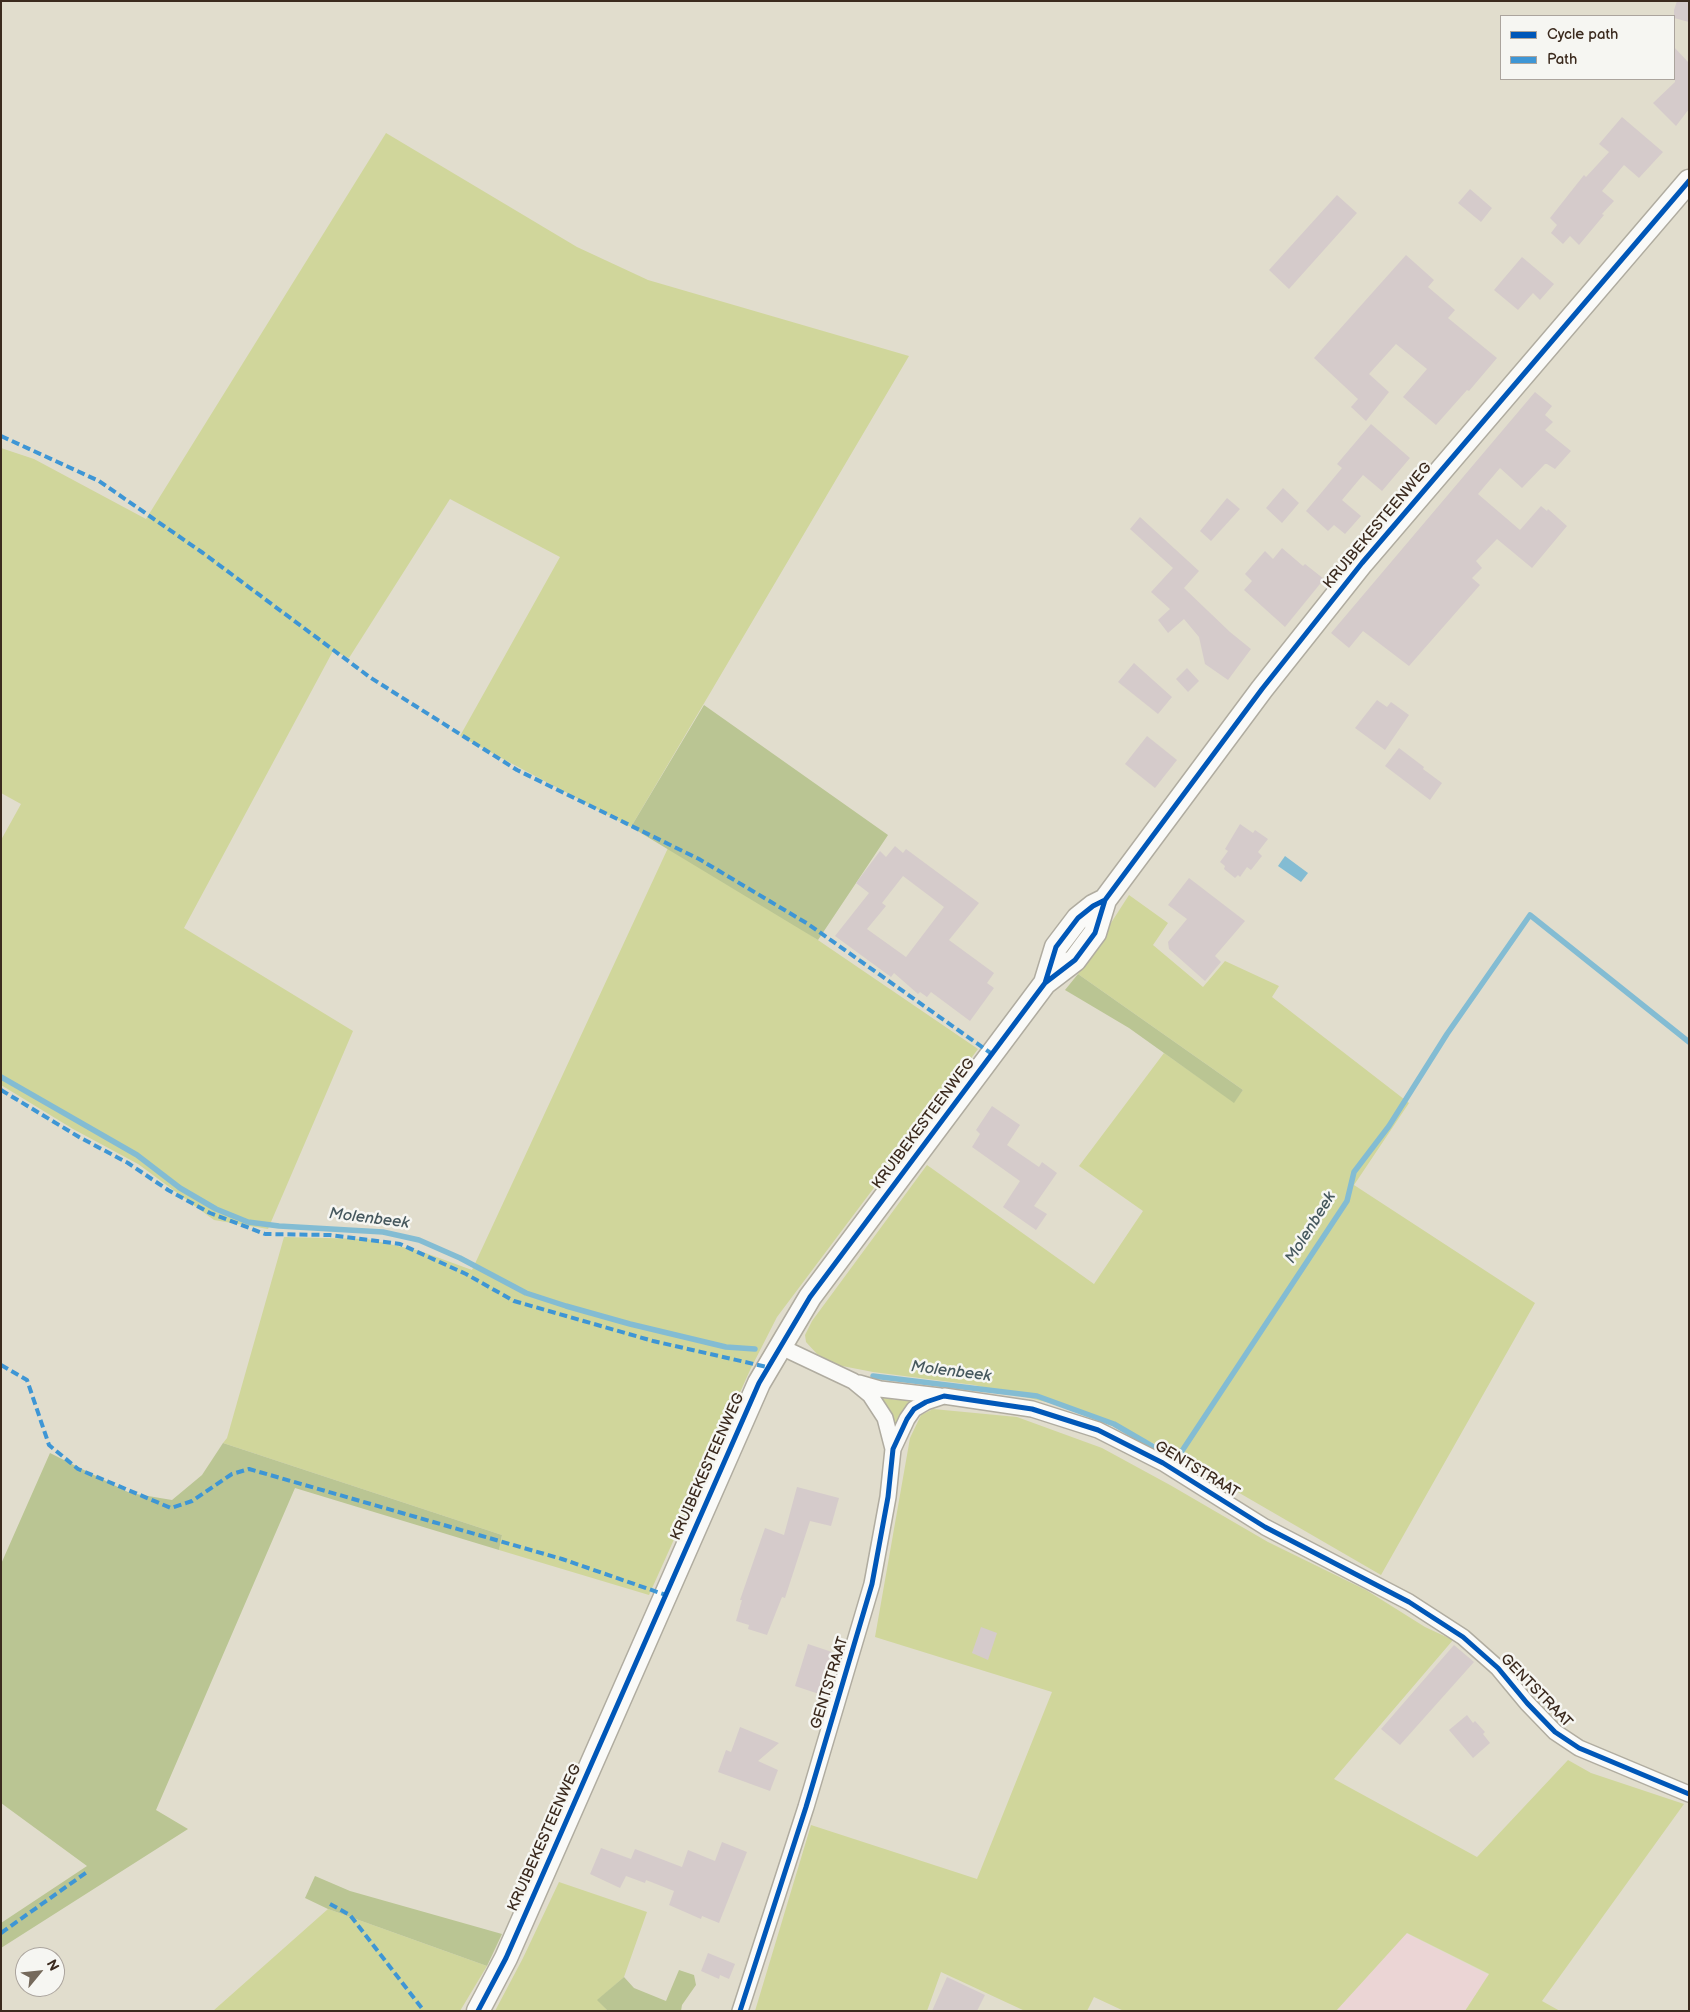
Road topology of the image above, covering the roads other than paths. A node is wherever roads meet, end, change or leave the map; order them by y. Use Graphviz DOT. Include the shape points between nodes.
graph roads {
  1 [pos="1689,180"];
  2 [pos="779,1346"];
  3 [pos="853,1381"];
  4 [pos="944,1396"];
  5 [pos="893,1449"];
  6 [pos="1689,1794"];
  7 [pos="478,2011"];
  8 [pos="740,2011"];
  1 -- 2 [label="street, KRUIBEKESTEENWEG" via="1362,563 1262,689 1104,900 1078,918 1056,947 1045,983 810,1297"];
  2 -- 3 [label="street, GENTSTRAAT"];
  2 -- 7 [label="street, KRUIBEKESTEENWEG" via="759,1383 506,1958"];
  3 -- 4 [label="street, GENTSTRAAT" via="880,1389"];
  3 -- 5 [label="street, GENTSTRAAT" via="870,1395 885,1418"];
  4 -- 5 [label="street, GENTSTRAAT" via="914,1409"];
  4 -- 6 [label="street, GENTSTRAAT" via="1032,1409 1098,1430 1163,1463 1265,1527 1409,1602 1463,1637 1498,1668 1556,1732 1579,1748"];
  5 -- 8 [label="street, GENTSTRAAT" via="872,1584 806,1807"];
}
